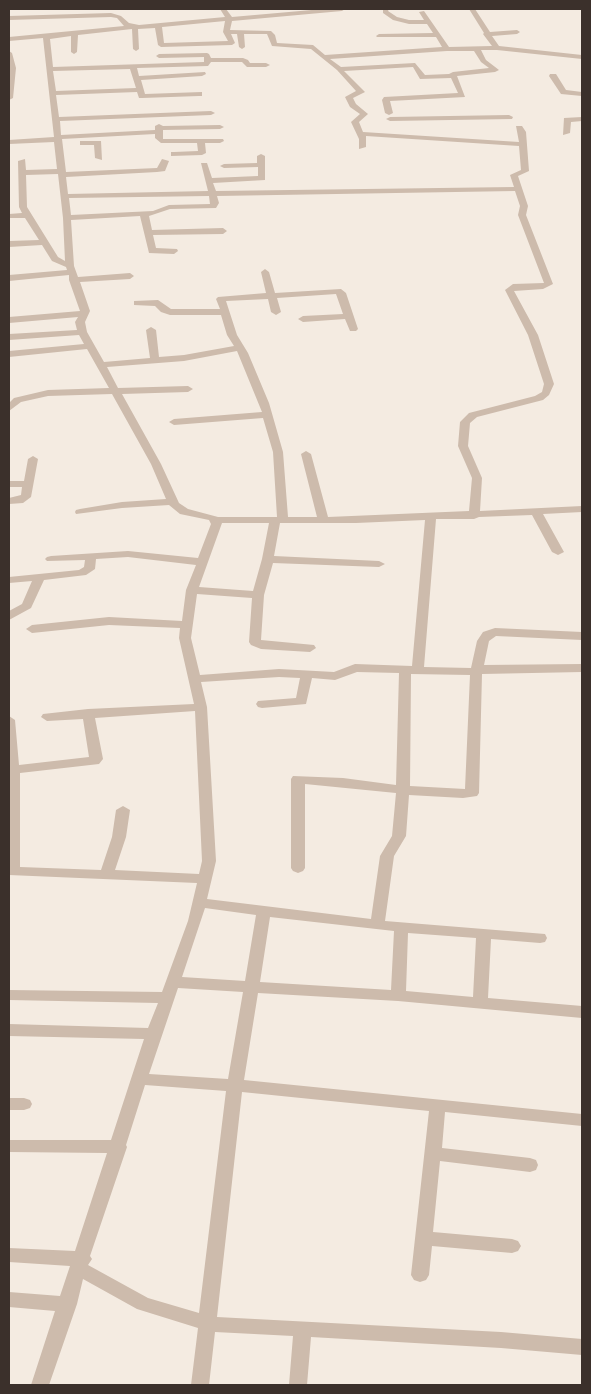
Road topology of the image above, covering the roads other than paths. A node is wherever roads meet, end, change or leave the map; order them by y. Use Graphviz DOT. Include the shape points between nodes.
graph roads {
  1 [pos="223,9"];
  2 [pos="342,9"];
  3 [pos="386,9"];
  4 [pos="472,9"];
  5 [pos="422,12"];
  6 [pos="9,18"];
  7 [pos="229,18"];
  8 [pos="428,22"];
  9 [pos="158,25"];
  10 [pos="132,27"];
  11 [pos="227,32"];
  12 [pos="517,32"];
  13 [pos="75,33"];
  14 [pos="240,33"];
  15 [pos="486,34"];
  16 [pos="437,35"];
  17 [pos="47,36"];
  18 [pos="379,36"];
  19 [pos="9,38"];
  20 [pos="242,47"];
  21 [pos="476,48"];
  22 [pos="497,48"];
  23 [pos="447,49"];
  24 [pos="136,50"];
  25 [pos="234,50"];
  26 [pos="9,52"];
  27 [pos="74,52"];
  28 [pos="158,56"];
  29 [pos="323,57"];
  30 [pos="582,57"];
  31 [pos="208,60"];
  32 [pos="234,60"];
  33 [pos="266,65"];
  34 [pos="133,67"];
  35 [pos="338,68"];
  36 [pos="51,69"];
  37 [pos="202,74"];
  38 [pos="453,76"];
  39 [pos="554,76"];
  40 [pos="136,78"];
  41 [pos="9,85"];
  42 [pos="139,90"];
  43 [pos="54,93"];
  44 [pos="199,94"];
  45 [pos="582,94"];
  46 [pos="9,98"];
  47 [pos="432,108"];
  48 [pos="211,113"];
  49 [pos="508,117"];
  50 [pos="56,119"];
  51 [pos="582,119"];
  52 [pos="220,127"];
  53 [pos="159,128"];
  54 [pos="520,128"];
  55 [pos="566,133"];
  56 [pos="361,134"];
  57 [pos="58,140"];
  58 [pos="201,141"];
  59 [pos="220,141"];
  60 [pos="9,142"];
  61 [pos="523,144"];
  62 [pos="362,147"];
  63 [pos="174,154"];
  64 [pos="99,158"];
  65 [pos="22,161"];
  66 [pos="165,161"];
  67 [pos="204,165"];
  68 [pos="224,166"];
  69 [pos="22,173"];
  70 [pos="62,173"];
  71 [pos="209,181"];
  72 [pos="518,189"];
  73 [pos="212,193"];
  74 [pos="65,196"];
  75 [pos="144,214"];
  76 [pos="27,215"];
  77 [pos="9,216"];
  78 [pos="67,218"];
  79 [pos="223,231"];
  80 [pos="148,233"];
  81 [pos="45,242"];
  82 [pos="9,244"];
  83 [pos="174,251"];
  84 [pos="265,272"];
  85 [pos="71,273"];
  86 [pos="130,276"];
  87 [pos="9,278"];
  88 [pos="272,295"];
  89 [pos="137,303"];
  90 [pos="224,312"];
  91 [pos="276,312"];
  92 [pos="84,314"];
  93 [pos="349,316"];
  94 [pos="303,319"];
  95 [pos="9,320"];
  96 [pos="353,329"];
  97 [pos="151,330"];
  98 [pos="82,332"];
  99 [pos="9,337"];
  100 [pos="90,346"];
  101 [pos="240,348"];
  102 [pos="9,354"];
  103 [pos="155,360"];
  104 [pos="101,365"];
  105 [pos="188,389"];
  106 [pos="114,390"];
  107 [pos="9,408"];
  108 [pos="267,415"];
  109 [pos="174,422"];
  110 [pos="306,454"];
  111 [pos="33,458"];
  112 [pos="9,484"];
  113 [pos="29,484"];
  114 [pos="9,500"];
  115 [pos="172,502"];
  116 [pos="582,510"];
  117 [pos="80,512"];
  118 [pos="536,512"];
  119 [pos="474,516"];
  120 [pos="430,518"];
  121 [pos="216,520"];
  122 [pos="279,520"];
  123 [pos="323,520"];
  124 [pos="558,552"];
  125 [pos="91,556"];
  126 [pos="51,559"];
  127 [pos="268,559"];
  128 [pos="203,562"];
  129 [pos="379,564"];
  130 [pos="39,579"];
  131 [pos="9,580"];
  132 [pos="192,590"];
  133 [pos="258,595"];
  134 [pos="9,616"];
  135 [pos="186,626"];
  136 [pos="32,629"];
  137 [pos="582,636"];
  138 [pos="310,648"];
  139 [pos="582,668"];
  140 [pos="412,669"];
  141 [pos="476,672"];
  142 [pos="307,674"];
  143 [pos="196,679"];
  144 [pos="262,704"];
  145 [pos="201,707"];
  146 [pos="88,713"];
  147 [pos="47,717"];
  148 [pos="9,720"];
  149 [pos="11,770"];
  150 [pos="403,790"];
  151 [pos="123,810"];
  152 [pos="11,812"];
  153 [pos="298,868"];
  154 [pos="11,871"];
  155 [pos="106,875"];
  156 [pos="206,878"];
  157 [pos="201,903"];
  158 [pos="264,911"];
  159 [pos="377,925"];
  160 [pos="400,927"];
  161 [pos="484,934"];
  162 [pos="540,938"];
  163 [pos="173,982"];
  164 [pos="252,987"];
  165 [pos="9,994"];
  166 [pos="398,996"];
  167 [pos="167,998"];
  168 [pos="480,1003"];
  169 [pos="582,1012"];
  170 [pos="9,1030"];
  171 [pos="154,1034"];
  172 [pos="140,1079"];
  173 [pos="235,1085"];
  174 [pos="438,1105"];
  175 [pos="582,1120"];
  176 [pos="9,1146"];
  177 [pos="119,1147"];
  178 [pos="432,1154"];
  179 [pos="530,1165"];
  180 [pos="424,1238"];
  181 [pos="512,1246"];
  182 [pos="9,1255"];
  183 [pos="81,1264"];
  184 [pos="420,1275"];
  185 [pos="9,1300"];
  186 [pos="68,1304"];
  187 [pos="209,1324"];
  188 [pos="303,1330"];
  189 [pos="582,1347"];
  190 [pos="40,1385"];
  191 [pos="200,1385"];
  192 [pos="298,1385"];
  1 -- 7 [label="street"];
  2 -- 7 [label="street"];
  3 -- 8 [label="street" via="385,12 395,19"];
  4 -- 15 [label="street"];
  5 -- 8 [label="street"];
  6 -- 10 [label="street" via="111,15"];
  7 -- 9 [label="street"];
  7 -- 11 [label="street"];
  8 -- 16 [label="street"];
  9 -- 10 [label="street"];
  9 -- 11 [label="street" via="161,46 232,42"];
  10 -- 13 [label="street"];
  10 -- 24 [label="street"];
  11 -- 14 [label="street"];
  12 -- 15 [label="street"];
  13 -- 17 [label="street"];
  13 -- 27 [label="street"];
  14 -- 20 [label="street"];
  14 -- 29 [label="street" via="269,32 274,45 313,47"];
  15 -- 22 [label="street"];
  16 -- 18 [label="street"];
  16 -- 23 [label="street"];
  17 -- 19 [label="street"];
  17 -- 36 [label="street"];
  19 -- 26 [label="street"];
  21 -- 22 [label="street"];
  21 -- 23 [label="street"];
  21 -- 38 [label="street" via="483,61 495,70 459,72"];
  22 -- 30 [label="street"];
  23 -- 29 [label="street"];
  25 -- 32 [label="street"];
  26 -- 41 [label="street" via="12,68"];
  28 -- 31 [label="street" via="207,55"];
  29 -- 35 [label="street"];
  31 -- 32 [label="street"];
  31 -- 34 [label="street" via="206,65"];
  32 -- 33 [label="street" via="246,60 248,66"];
  34 -- 36 [label="street"];
  34 -- 40 [label="street"];
  35 -- 38 [label="street" via="415,66 424,77"];
  35 -- 56 [label="street" via="361,92 349,97 364,114 355,122"];
  36 -- 43 [label="street"];
  37 -- 40 [label="street"];
  38 -- 47 [label="street" via="462,95"];
  39 -- 45 [label="street" via="564,92"];
  40 -- 42 [label="street"];
  41 -- 46 [label="street"];
  42 -- 43 [label="street"];
  42 -- 44 [label="street" via="143,96"];
  43 -- 50 [label="street"];
  47 -- 47 [label="street" via="390,116 386,100 388,99"];
  47 -- 49 [label="street"];
  48 -- 50 [label="street"];
  50 -- 57 [label="street"];
  51 -- 55 [label="street" via="567,120"];
  52 -- 53 [label="street"];
  53 -- 57 [label="street"];
  53 -- 58 [label="street" via="161,140"];
  54 -- 61 [label="street"];
  56 -- 61 [label="street"];
  56 -- 62 [label="street"];
  57 -- 60 [label="street"];
  57 -- 64 [label="street" via="98,143"];
  57 -- 70 [label="street"];
  58 -- 59 [label="street"];
  58 -- 63 [label="street" via="202,152"];
  61 -- 72 [label="street" via="526,170 514,175"];
  65 -- 69 [label="street"];
  66 -- 70 [label="street" via="162,169 157,170"];
  67 -- 71 [label="street"];
  68 -- 71 [label="street" via="262,160 262,178"];
  69 -- 70 [label="street"];
  69 -- 76 [label="street" via="19,199"];
  70 -- 74 [label="street"];
  71 -- 73 [label="street"];
  72 -- 73 [label="street"];
  72 -- 119 [label="street" via="524,206 522,215 549,284 509,290 533,335 549,384 546,393 539,398 473,416 465,422 463,446 476,478"];
  73 -- 74 [label="street"];
  73 -- 75 [label="street" via="213,206 169,207 158,213"];
  74 -- 78 [label="street"];
  75 -- 78 [label="street"];
  75 -- 80 [label="street"];
  76 -- 77 [label="street"];
  76 -- 81 [label="street"];
  78 -- 85 [label="street"];
  79 -- 80 [label="street"];
  80 -- 83 [label="street" via="152,252"];
  81 -- 82 [label="street"];
  81 -- 85 [label="street" via="55,259"];
  84 -- 88 [label="street"];
  85 -- 86 [label="street"];
  85 -- 87 [label="street"];
  85 -- 92 [label="street"];
  88 -- 90 [label="street" via="222,298"];
  88 -- 91 [label="street"];
  88 -- 93 [label="street" via="338,291"];
  89 -- 90 [label="street" via="158,303 170,312"];
  90 -- 101 [label="street"];
  92 -- 95 [label="street"];
  92 -- 98 [label="street" via="80,322"];
  93 -- 94 [label="street"];
  93 -- 96 [label="street"];
  97 -- 103 [label="street"];
  98 -- 99 [label="street"];
  98 -- 100 [label="street"];
  100 -- 102 [label="street"];
  100 -- 104 [label="street"];
  101 -- 103 [label="street"];
  101 -- 108 [label="street"];
  103 -- 104 [label="street"];
  104 -- 106 [label="street"];
  105 -- 106 [label="street"];
  106 -- 107 [label="street" via="40,394 18,400"];
  106 -- 115 [label="street" via="156,464"];
  108 -- 109 [label="street"];
  108 -- 122 [label="street" via="278,452"];
  110 -- 123 [label="street"];
  111 -- 113 [label="street"];
  112 -- 113 [label="street"];
  113 -- 114 [label="street" via="26,497"];
  115 -- 117 [label="street"];
  115 -- 121 [label="street" via="184,512"];
  116 -- 118 [label="street"];
  118 -- 119 [label="street"];
  118 -- 124 [label="street"];
  119 -- 120 [label="street"];
  120 -- 123 [label="street"];
  120 -- 140 [label="street"];
  121 -- 122 [label="street"];
  121 -- 128 [label="street"];
  122 -- 123 [label="street"];
  122 -- 127 [label="street"];
  125 -- 126 [label="street"];
  125 -- 128 [label="street" via="136,554"];
  125 -- 130 [label="street" via="86,571"];
  127 -- 129 [label="street"];
  127 -- 133 [label="street"];
  128 -- 132 [label="street"];
  130 -- 131 [label="street"];
  130 -- 134 [label="street" via="27,606"];
  132 -- 133 [label="street"];
  132 -- 135 [label="street"];
  133 -- 138 [label="street" via="254,638 257,644"];
  135 -- 136 [label="street" via="109,621"];
  135 -- 143 [label="street" via="187,651"];
  137 -- 141 [label="street" via="490,633 483,641"];
  139 -- 141 [label="street"];
  140 -- 141 [label="street"];
  140 -- 142 [label="street" via="355,668 335,676"];
  140 -- 150 [label="street"];
  141 -- 150 [label="street" via="472,793"];
  142 -- 143 [label="street"];
  142 -- 144 [label="street" via="302,701"];
  143 -- 145 [label="street"];
  145 -- 146 [label="street"];
  145 -- 156 [label="street" via="209,861"];
  146 -- 147 [label="street"];
  146 -- 149 [label="street" via="94,762"];
  148 -- 149 [label="street"];
  149 -- 152 [label="street"];
  150 -- 153 [label="street" via="298,779"];
  150 -- 159 [label="street" via="399,836 387,856"];
  151 -- 155 [label="street" via="119,837"];
  152 -- 154 [label="street"];
  154 -- 155 [label="street"];
  155 -- 156 [label="street"];
  156 -- 157 [label="street"];
  157 -- 158 [label="street"];
  157 -- 163 [label="street"];
  158 -- 159 [label="street"];
  158 -- 164 [label="street"];
  159 -- 160 [label="street"];
  160 -- 161 [label="street"];
  160 -- 166 [label="street"];
  161 -- 162 [label="street"];
  161 -- 168 [label="street"];
  163 -- 164 [label="street"];
  163 -- 167 [label="street"];
  164 -- 166 [label="street"];
  164 -- 173 [label="street"];
  165 -- 167 [label="street"];
  166 -- 168 [label="street"];
  167 -- 171 [label="street"];
  168 -- 169 [label="street"];
  170 -- 171 [label="street"];
  171 -- 172 [label="street"];
  172 -- 173 [label="street"];
  172 -- 177 [label="street"];
  173 -- 174 [label="street"];
  173 -- 187 [label="street"];
  174 -- 175 [label="street"];
  174 -- 178 [label="street"];
  176 -- 177 [label="street"];
  177 -- 183 [label="street"];
  178 -- 179 [label="street"];
  178 -- 180 [label="street"];
  180 -- 181 [label="street"];
  180 -- 184 [label="street"];
  182 -- 183 [label="street"];
  183 -- 186 [label="street"];
  183 -- 187 [label="street" via="143,1304"];
  185 -- 186 [label="street"];
  186 -- 190 [label="street"];
  187 -- 188 [label="street"];
  187 -- 191 [label="street"];
  188 -- 189 [label="street"];
  188 -- 192 [label="street"];
}
